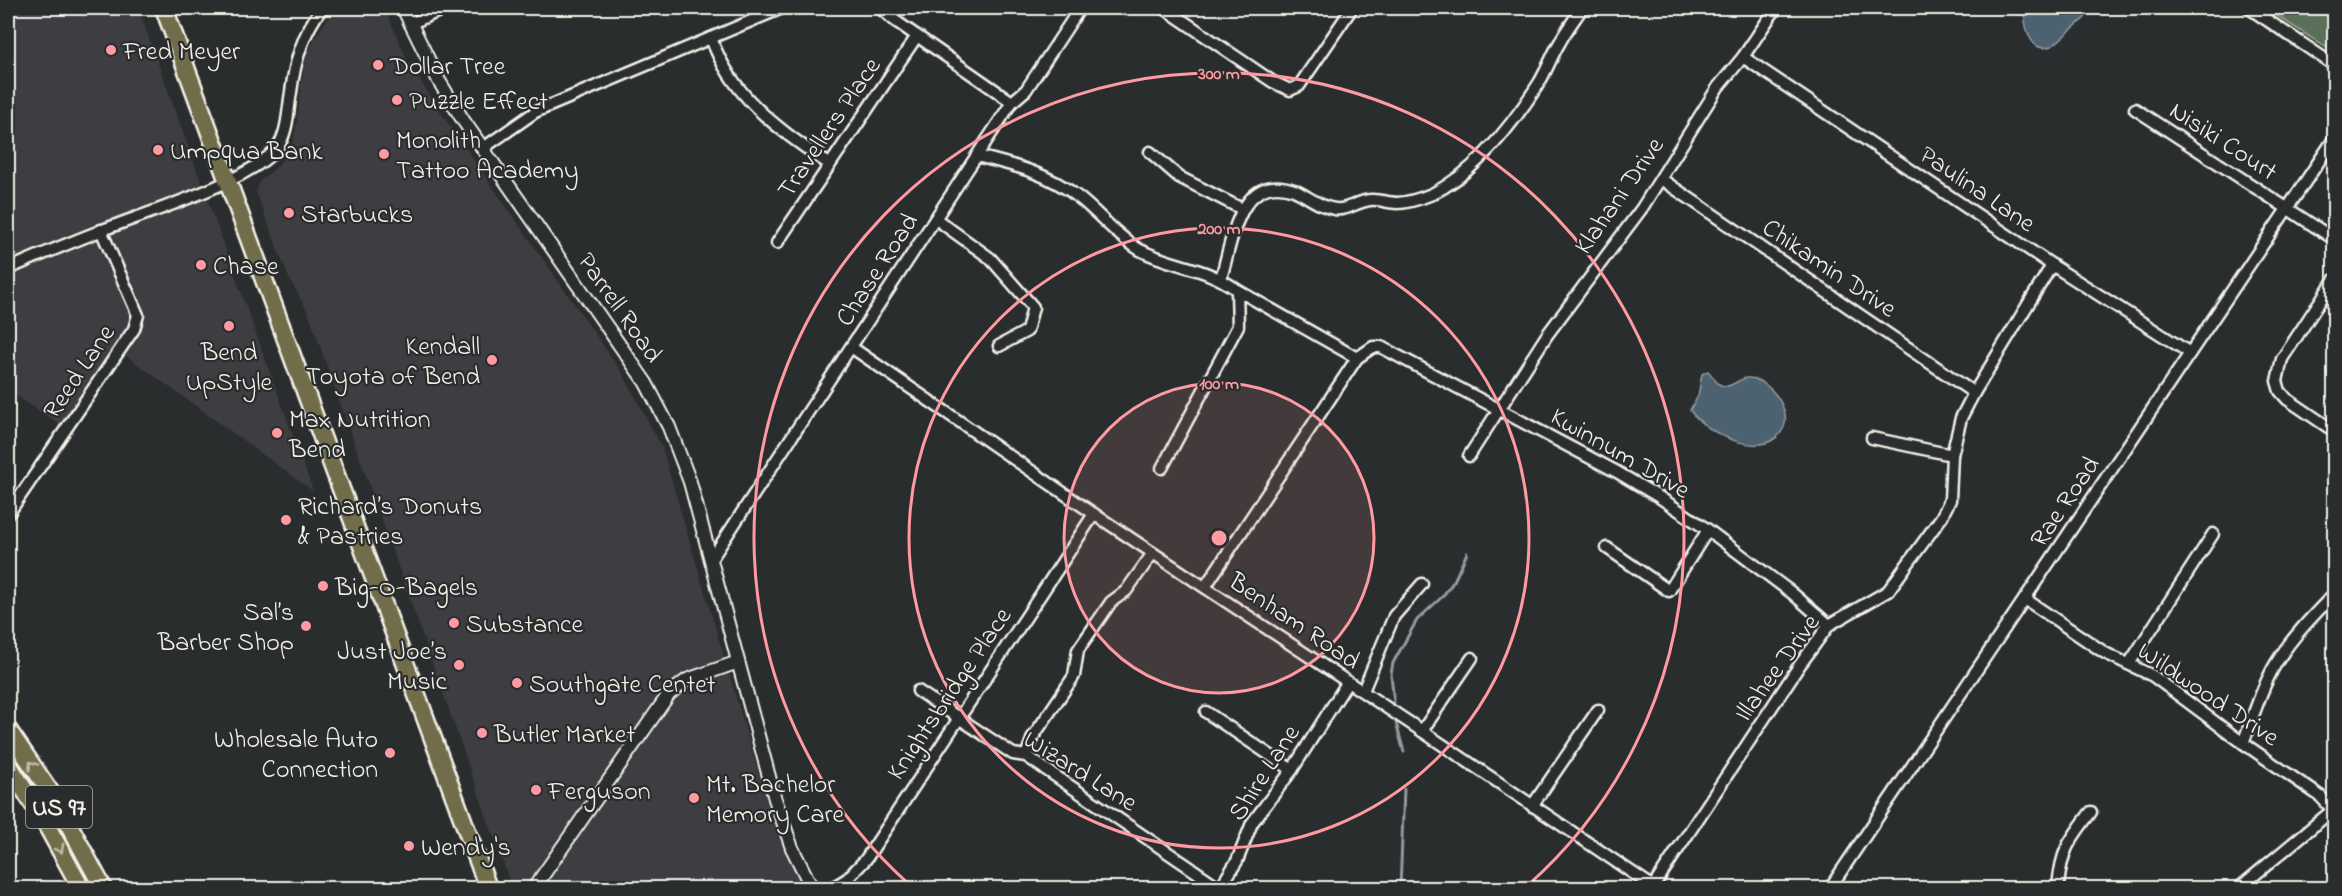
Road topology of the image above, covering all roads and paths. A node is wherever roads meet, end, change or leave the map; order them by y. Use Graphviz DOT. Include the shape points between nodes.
graph roads {
  1 [pos="164,8"];
  2 [pos="322,8"];
  3 [pos="403,8"];
  4 [pos="446,8"];
  5 [pos="782,8"];
  6 [pos="880,8"];
  7 [pos="1080,8"];
  8 [pos="1164,8"];
  9 [pos="1352,8"];
  10 [pos="1582,8"];
  11 [pos="1776,8"];
  12 [pos="2249,8"];
  13 [pos="410,24"];
  14 [pos="917,36"];
  15 [pos="711,38"];
  16 [pos="1743,57"];
  17 [pos="2334,65"];
  18 [pos="1012,102"];
  19 [pos="2135,109"];
  20 [pos="2334,139"];
  21 [pos="482,149"];
  22 [pos="1150,152"];
  23 [pos="977,156"];
  24 [pos="830,164"];
  25 [pos="1661,179"];
  26 [pos="228,180"];
  27 [pos="1242,209"];
  28 [pos="2288,209"];
  29 [pos="936,219"];
  30 [pos="101,230"];
  31 [pos="2334,238"];
  32 [pos="777,243"];
  33 [pos="2052,265"];
  34 [pos="8,270"];
  35 [pos="1221,278"];
  36 [pos="2334,280"];
  37 [pos="1237,290"];
  38 [pos="999,346"];
  39 [pos="851,347"];
  40 [pos="2190,353"];
  41 [pos="1357,358"];
  42 [pos="1974,393"];
  43 [pos="1500,411"];
  44 [pos="2334,431"];
  45 [pos="1872,438"];
  46 [pos="1952,455"];
  47 [pos="1468,456"];
  48 [pos="1162,468"];
  49 [pos="8,514"];
  50 [pos="1094,514"];
  51 [pos="1708,530"];
  52 [pos="2213,534"];
  53 [pos="1607,548"];
  54 [pos="1153,553"];
  55 [pos="712,558"];
  56 [pos="1422,584"];
  57 [pos="1205,587"];
  58 [pos="2332,596"];
  59 [pos="2025,599"];
  60 [pos="1829,626"];
  61 [pos="1472,658"];
  62 [pos="738,662"];
  63 [pos="2129,664"];
  64 [pos="1347,683"];
  65 [pos="918,691"];
  66 [pos="1363,692"];
  67 [pos="1598,710"];
  68 [pos="1206,712"];
  69 [pos="959,718"];
  70 [pos="8,730"];
  71 [pos="1422,731"];
  72 [pos="2243,743"];
  73 [pos="1026,756"];
  74 [pos="8,764"];
  75 [pos="1292,770"];
  76 [pos="1532,806"];
  77 [pos="2334,809"];
  78 [pos="2091,812"];
  79 [pos="81,888"];
  80 [pos="103,888"];
  81 [pos="488,888"];
  82 [pos="534,888"];
  83 [pos="812,888"];
  84 [pos="832,888"];
  85 [pos="1220,888"];
  86 [pos="1654,888"];
  87 [pos="1830,888"];
  88 [pos="2058,888"];
  89 [pos="2239,888"];
  1 -- 26 [label="main road"];
  2 -- 26 [label="street" via="300,43 280,144 252,170"];
  3 -- 13 [label="street, Parrell Road"];
  4 -- 13 [label="street"];
  5 -- 15 [label="street"];
  6 -- 14 [label="street"];
  7 -- 18 [label="street, Chase Road" via="1026,90"];
  8 -- 9 [label="street" via="1290,90 1299,86"];
  10 -- 27 [label="street" via="1521,109 1483,155 1432,194 1396,203 1368,200 1338,210 1323,207 1293,190 1274,188 1260,190"];
  11 -- 16 [label="street, Klahani Drive"];
  12 -- 17 [label="street"];
  13 -- 21 [label="street, Parrell Road" via="439,81"];
  14 -- 18 [label="street"];
  14 -- 24 [label="street, Travellers Place"];
  15 -- 21 [label="street" via="535,112"];
  15 -- 24 [label="street" via="727,73 747,100 774,125"];
  16 -- 25 [label="street, Klahani Drive" via="1718,87"];
  16 -- 33 [label="street, Paulina Lane"];
  18 -- 23 [label="street, Chase Road"];
  19 -- 28 [label="street, Nisiki Court"];
  20 -- 28 [label="street, Rae Road"];
  21 -- 55 [label="street, Parrell Road" via="646,384 680,454"];
  22 -- 27 [label="street" via="1179,177"];
  23 -- 29 [label="street, Chase Road"];
  23 -- 35 [label="street" via="1042,175 1079,198 1150,255"];
  24 -- 32 [label="street, Travellers Place"];
  25 -- 42 [label="street, Chikamin Drive"];
  25 -- 43 [label="street, Klahani Drive" via="1573,298"];
  26 -- 30 [label="street"];
  26 -- 81 [label="main road"];
  27 -- 35 [label="street"];
  28 -- 31 [label="street, Nisiki Court"];
  28 -- 40 [label="street, Rae Road"];
  29 -- 38 [label="street" via="990,258 1033,307 1027,331"];
  29 -- 39 [label="street, Chase Road"];
  30 -- 34 [label="street"];
  30 -- 49 [label="street, Reed Lane" via="138,315 134,329"];
  33 -- 40 [label="street, Paulina Lane"];
  33 -- 42 [label="street, Illahee Drive"];
  35 -- 37 [label="street"];
  36 -- 44 [label="street" via="2282,358 2277,381 2287,399"];
  37 -- 41 [label="street"];
  37 -- 48 [label="street" via="1238,326"];
  39 -- 50 [label="street, Benham Road"];
  39 -- 55 [label="street, Chase Road"];
  40 -- 59 [label="street, Rae Road"];
  41 -- 43 [label="street, Kwinnum Drive" via="1373,347 1392,351"];
  41 -- 57 [label="street"];
  42 -- 46 [label="street, Illahee Drive" via="1961,418"];
  43 -- 47 [label="street, Klahani Drive"];
  43 -- 51 [label="street, Kwinnum Drive" via="1617,472"];
  45 -- 46 [label="street"];
  46 -- 60 [label="street, Illahee Drive" via="1950,500 1941,518 1888,591"];
  50 -- 54 [label="street, Benham Road"];
  50 -- 69 [label="street, Knightsbridge Place"];
  51 -- 53 [label="street" via="1669,591"];
  51 -- 60 [label="street, Kwinnum Drive"];
  52 -- 63 [label="street"];
  54 -- 57 [label="street, Benham Road"];
  54 -- 73 [label="street" via="1126,591 1111,602 1078,650 1074,676 1033,737"];
  55 -- 62 [label="street, Parrell Road"];
  56 -- 66 [label="street" via="1394,616"];
  57 -- 64 [label="street, Benham Road"];
  58 -- 72 [label="street" via="2279,658"];
  59 -- 63 [label="street, Wildwood Drive"];
  59 -- 87 [label="street, Rae Road"];
  60 -- 86 [label="street, Illahee Drive"];
  61 -- 71 [label="street"];
  62 -- 82 [label="street" via="687,680 669,694"];
  62 -- 83 [label="street, Parrell Road" via="781,819"];
  63 -- 72 [label="street, Wildwood Drive" via="2153,676"];
  64 -- 66 [label="street, Benham Road"];
  64 -- 75 [label="street, Shire Lane"];
  65 -- 69 [label="street, Wizard Lane"];
  66 -- 71 [label="street, Benham Road"];
  67 -- 76 [label="street"];
  68 -- 75 [label="street"];
  69 -- 73 [label="street, Wizard Lane" via="1013,754"];
  69 -- 84 [label="street, Knightsbridge Place" via="866,859"];
  80 -- 70 [label="main road, US 97, one-way" via="55,799"];
  71 -- 76 [label="street, Benham Road"];
  72 -- 77 [label="street, Wildwood Drive"];
  73 -- 85 [label="street, Wizard Lane"];
  74 -- 79 [label="main road, US 97, one-way"];
  75 -- 85 [label="street, Shire Lane" via="1252,823 1238,861"];
  76 -- 86 [label="street, Benham Road"];
  77 -- 89 [label="street"];
  78 -- 88 [label="street" via="2062,855"];
}
